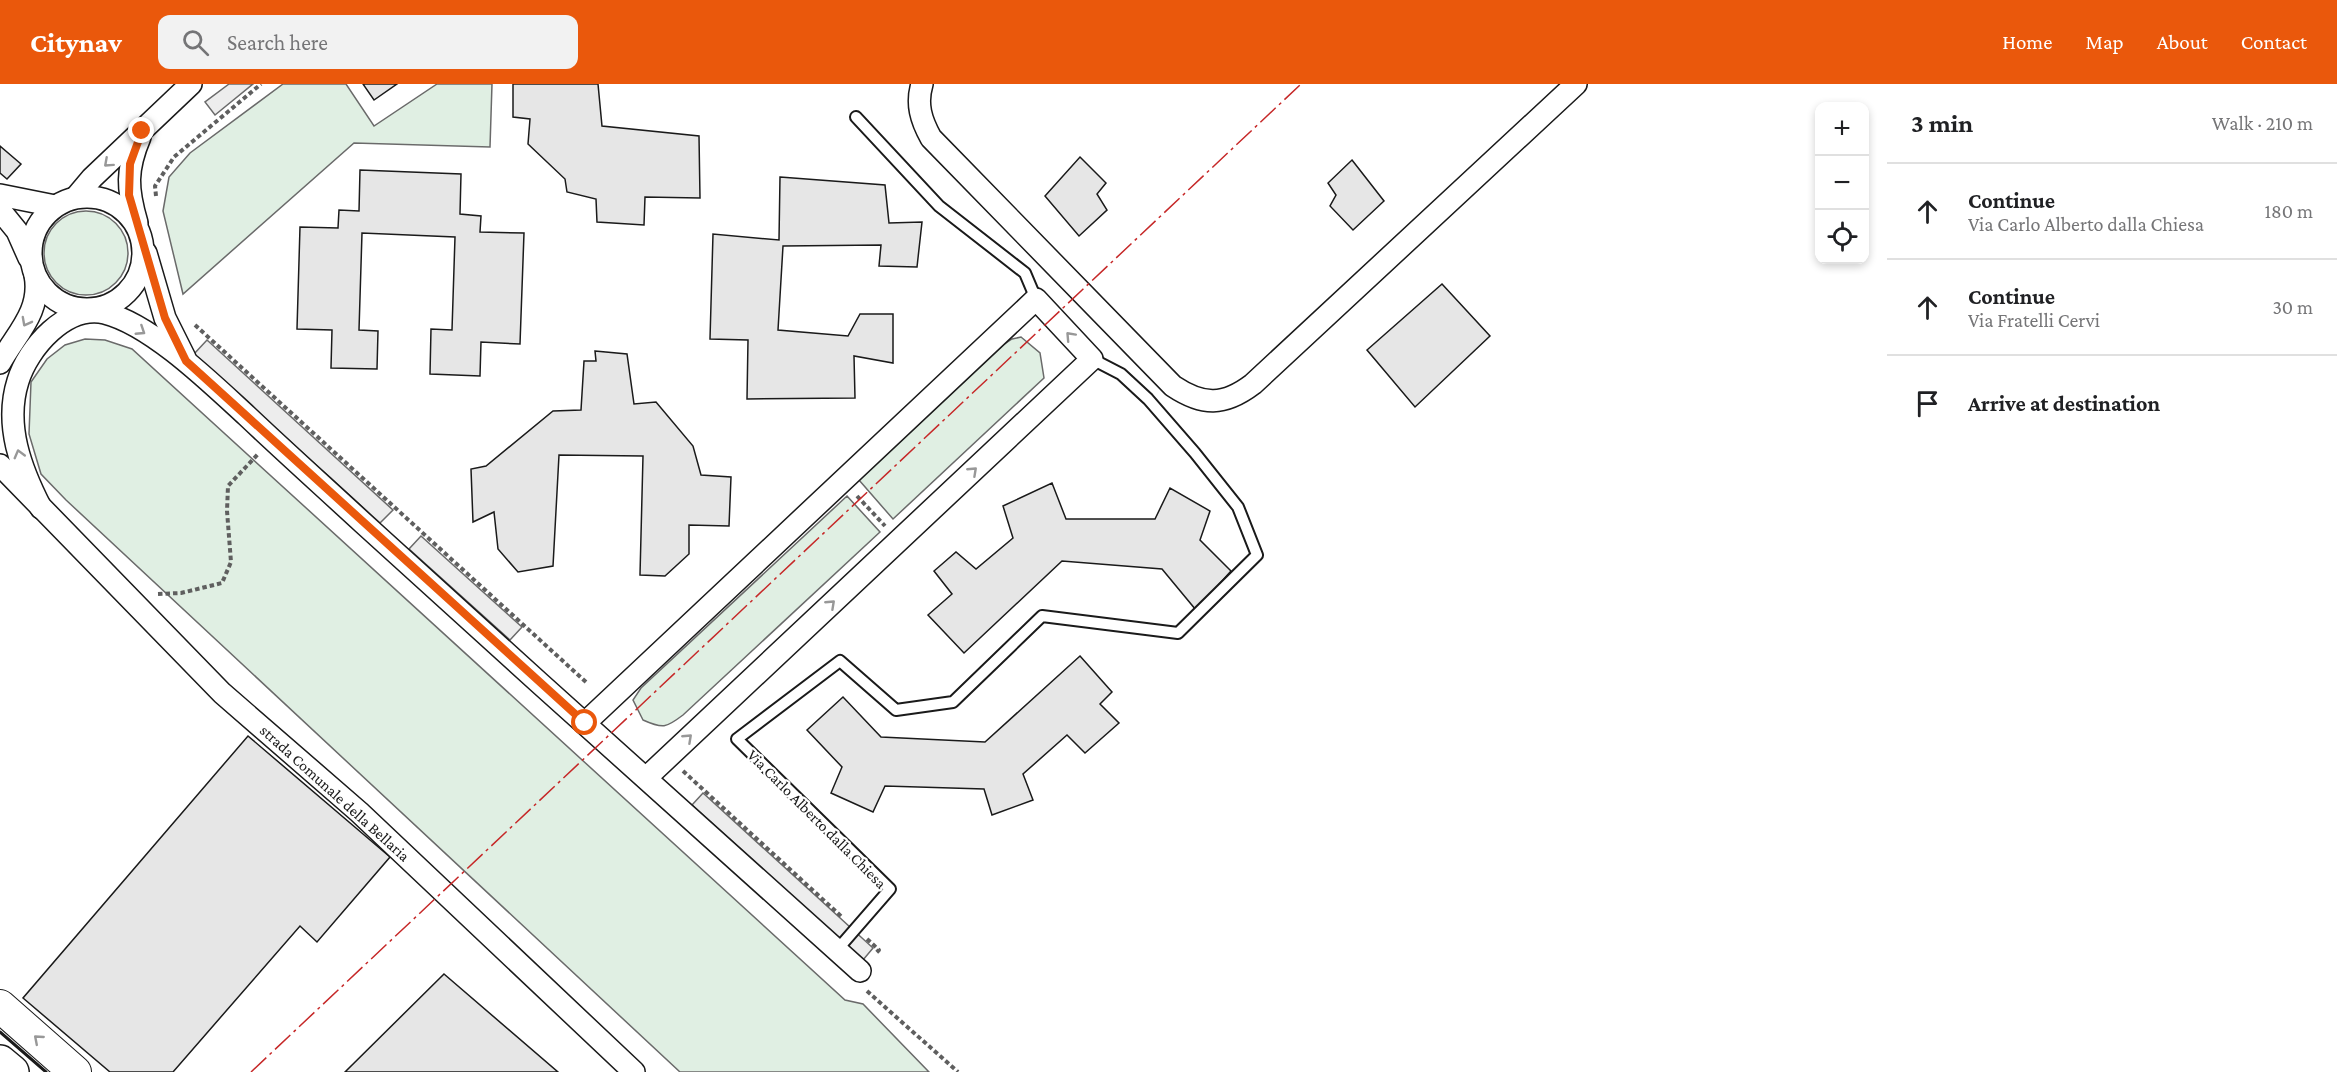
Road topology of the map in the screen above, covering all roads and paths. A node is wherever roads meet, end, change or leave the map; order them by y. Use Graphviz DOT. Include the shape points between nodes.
graph roads {
  1 [pos="191,84"];
  2 [pos="261,84"];
  3 [pos="922,84"];
  4 [pos="1575,84"];
  5 [pos="856,117"];
  6 [pos="142,131"];
  7 [pos="0,195"];
  8 [pos="76,197"];
  9 [pos="156,198"];
  10 [pos="55,206"];
  11 [pos="0,210"];
  12 [pos="141,237"];
  13 [pos="34,271"];
  14 [pos="1036,299"];
  15 [pos="194,324"];
  16 [pos="1092,359"];
  17 [pos="186,361"];
  18 [pos="0,363"];
  19 [pos="263,449"];
  20 [pos="0,465"];
  21 [pos="842,480"];
  22 [pos="41,508"];
  23 [pos="899,540"];
  24 [pos="127,596"];
  25 [pos="586,683"];
  26 [pos="585,723"];
  27 [pos="677,765"];
  28 [pos="646,778"];
  29 [pos="856,929"];
  30 [pos="837,950"];
  31 [pos="855,976"];
  32 [pos="0,1006"];
  33 [pos="0,1062"];
  34 [pos="12,1072"];
  35 [pos="75,1072"];
  36 [pos="634,1072"];
  37 [pos="958,1072"];
  1 -- 6 [label="street"];
  2 -- 9 [label="path" via="174,157 155,186"];
  3 -- 4 [label="street" via="918,99 931,138 1173,386 1190,398 1205,401 1239,395 1253,384"];
  5 -- 14 [label="lane" via="939,206 1025,273"];
  6 -- 8 [label="street, one-way"];
  6 -- 12 [label="street" via="128,174 129,195"];
  7 -- 10 [label="street"];
  8 -- 10 [label="street"];
  8 -- 12 [label="street" via="111,202 129,215"];
  10 -- 13 [label="street" via="35,231 30,248"];
  11 -- 13 [label="street" via="22,240"];
  12 -- 13 [label="street" via="143,260 136,280 123,297 106,306 86,309 65,305 44,290"];
  12 -- 17 [label="street" via="165,318"];
  13 -- 18 [label="street, one-way" via="36,292 30,315"];
  16 -- 14 [label="street, one-way"];
  14 -- 21 [label="street"];
  15 -- 25 [label="path"];
  23 -- 16 [label="street, one-way"];
  16 -- 29 [label="lane, Via Carlo Alberto dalla Chiesa" via="1120,374 1148,399 1195,453 1238,507 1257,555 1178,633 1042,616 953,702 896,710 840,661 737,739 890,889"];
  22 -- 17 [label="street, one-way" via="29,483 12,416 25,362 42,338 83,313 108,314"];
  17 -- 26 [label="street"];
  19 -- 24 [label="path" via="228,486 231,562 222,583 181,593"];
  20 -- 22 [label="street"];
  21 -- 23 [label="path"];
  21 -- 26 [label="street"];
  22 -- 24 [label="street, strada Comunale della Bellaria"];
  28 -- 23 [label="street, one-way"];
  24 -- 36 [label="street, strada Comunale della Bellaria" via="222,693 360,812"];
  26 -- 28 [label="street"];
  27 -- 29 [label="path"];
  28 -- 30 [label="street"];
  29 -- 30 [label="lane, Via Carlo Alberto dalla Chiesa"];
  29 -- 31 [label="path" via="879,950"];
  30 -- 31 [label="street"];
  31 -- 37 [label="path"];
  35 -- 32 [label="street, one-way"];
  33 -- 34 [label="highway"];
}
